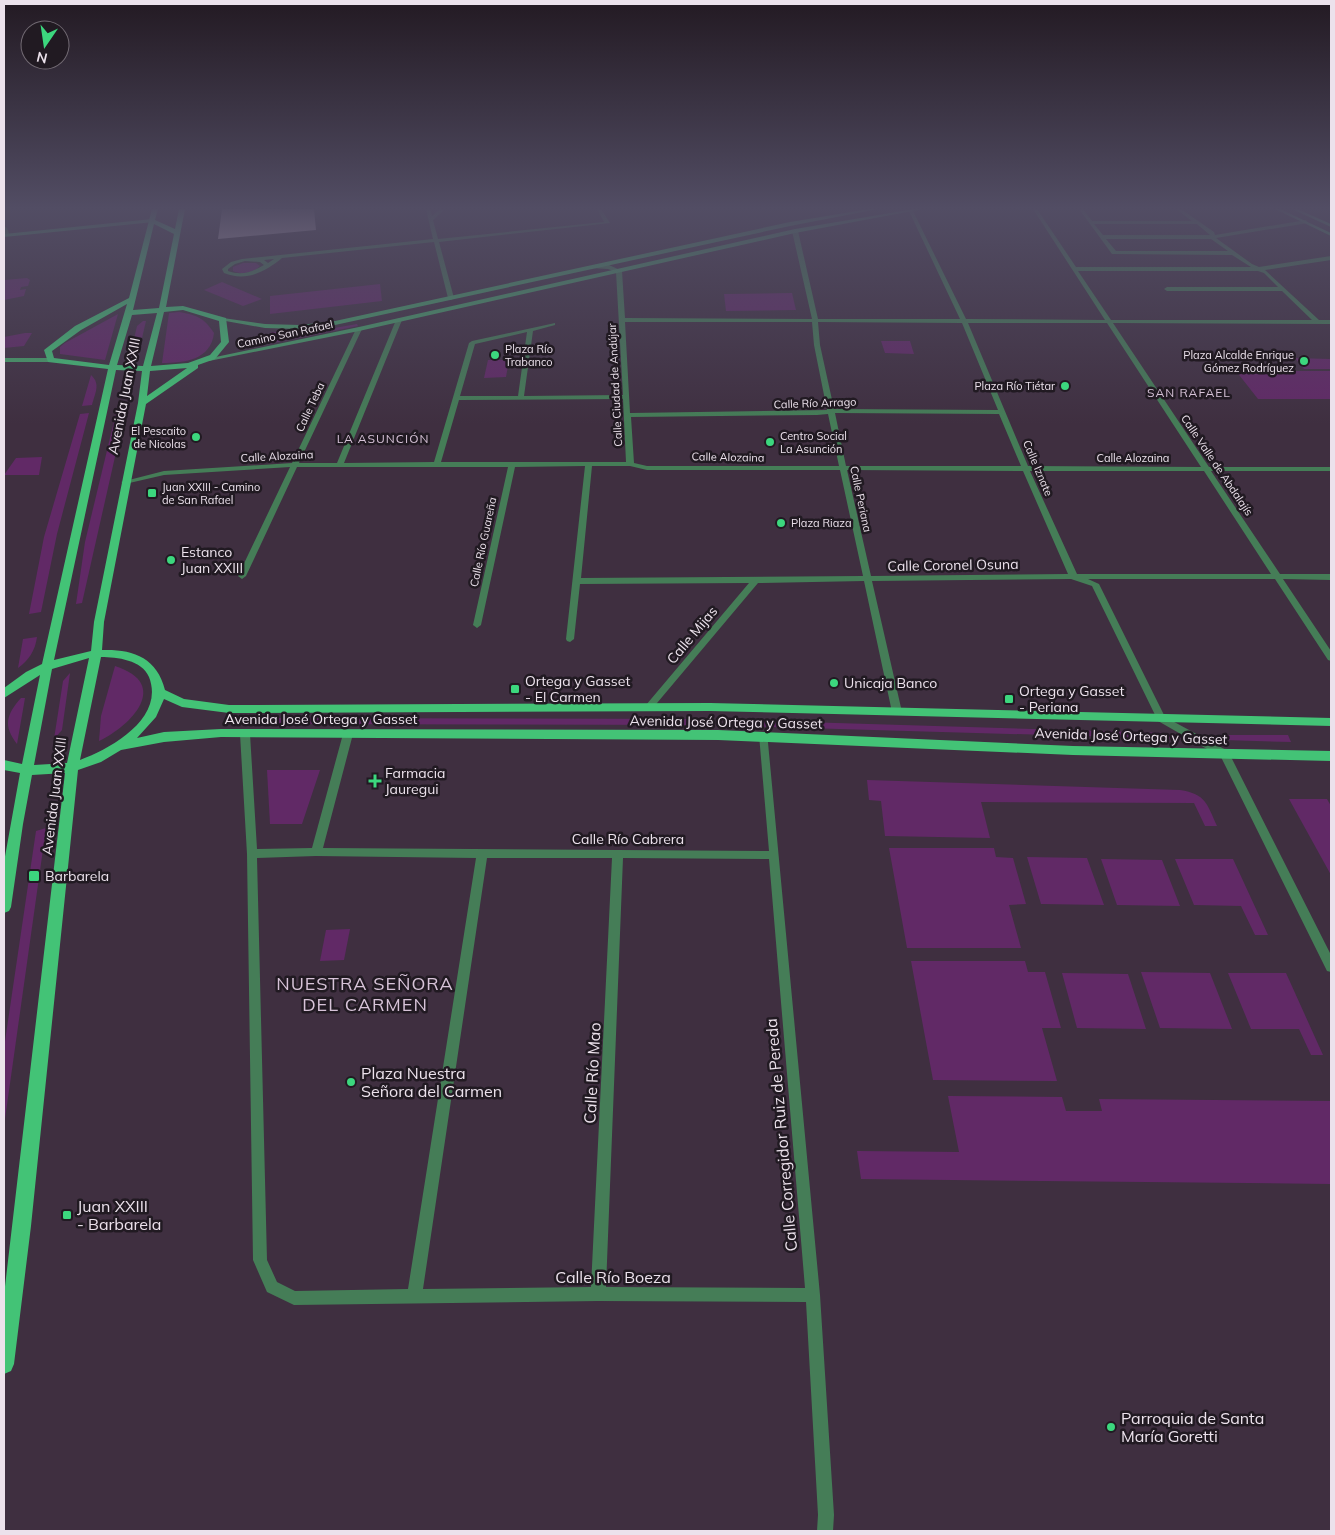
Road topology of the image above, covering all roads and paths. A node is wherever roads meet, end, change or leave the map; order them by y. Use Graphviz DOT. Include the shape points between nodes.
graph roads {
  1 [pos="137,281"];
  2 [pos="168,281"];
  3 [pos="447,281"];
  4 [pos="529,281"];
  5 [pos="572,281"];
  6 [pos="620,281"];
  7 [pos="806,281"];
  8 [pos="945,281"];
  9 [pos="1083,281"];
  10 [pos="1274,281"];
  11 [pos="1167,288"];
  12 [pos="1282,289"];
  13 [pos="132,298"];
  14 [pos="451,298"];
  15 [pos="162,310"];
  16 [pos="128,313"];
  17 [pos="814,319"];
  18 [pos="222,320"];
  19 [pos="399,320"];
  20 [pos="623,320"];
  21 [pos="964,321"];
  22 [pos="1110,322"];
  23 [pos="1316,322"];
  24 [pos="1331,322"];
  25 [pos="553,324"];
  26 [pos="359,329"];
  27 [pos="530,329"];
  28 [pos="209,359"];
  29 [pos="4,360"];
  30 [pos="51,360"];
  31 [pos="198,363"];
  32 [pos="112,368"];
  33 [pos="146,370"];
  34 [pos="627,397"];
  35 [pos="457,398"];
  36 [pos="521,398"];
  37 [pos="142,403"];
  38 [pos="832,411"];
  39 [pos="1002,412"];
  40 [pos="628,415"];
  41 [pos="340,464"];
  42 [pos="512,464"];
  43 [pos="630,464"];
  44 [pos="437,465"];
  45 [pos="589,465"];
  46 [pos="295,466"];
  47 [pos="842,468"];
  48 [pos="1025,468"];
  49 [pos="1207,469"];
  50 [pos="1331,469"];
  51 [pos="125,482"];
  52 [pos="242,576"];
  53 [pos="1278,576"];
  54 [pos="1074,577"];
  55 [pos="1331,577"];
  56 [pos="867,580"];
  57 [pos="576,581"];
  58 [pos="755,581"];
  59 [pos="477,625"];
  60 [pos="570,639"];
  61 [pos="96,654"];
  62 [pos="1331,658"];
  63 [pos="48,666"];
  64 [pos="22,679"];
  65 [pos="4,687"];
  66 [pos="159,692"];
  67 [pos="4,694"];
  68 [pos="649,707"];
  69 [pos="897,712"];
  70 [pos="1161,719"];
  71 [pos="1331,722"];
  72 [pos="245,734"];
  73 [pos="348,734"];
  74 [pos="764,735"];
  75 [pos="120,746"];
  76 [pos="1225,754"];
  77 [pos="1331,756"];
  78 [pos="4,765"];
  79 [pos="72,767"];
  80 [pos="27,771"];
  81 [pos="316,852"];
  82 [pos="252,854"];
  83 [pos="482,854"];
  84 [pos="618,854"];
  85 [pos="773,855"];
  86 [pos="4,908"];
  87 [pos="1331,967"];
  88 [pos="598,1294"];
  89 [pos="813,1295"];
  90 [pos="414,1297"];
  91 [pos="4,1364"];
  92 [pos="825,1531"];
  1 -- 13 [label="main road, Avenida Juan XXIII"];
  2 -- 15 [label="main road, Avenida Juan XXIII"];
  3 -- 14 [label="street"];
  4 -- 14 [label="main road, Camino San Rafael"];
  5 -- 19 [label="main road, Camino San Rafael"];
  6 -- 20 [label="street, Calle Ciudad de Andújar"];
  7 -- 17 [label="street, Calle Periana"];
  8 -- 21 [label="street, Calle Iznate"];
  9 -- 22 [label="street, Calle Valle de Abdalajís"];
  10 -- 12 [label="street"];
  11 -- 12 [label="street"];
  12 -- 23 [label="street"];
  13 -- 16 [label="main road, Avenida Juan XXIII"];
  13 -- 30 [label="main road" via="60,339 48,350"];
  14 -- 18 [label="main road, Camino San Rafael" via="336,323 300,327"];
  15 -- 16 [label="main road"];
  15 -- 18 [label="main road" via="183,308"];
  15 -- 33 [label="main road, Avenida Juan XXIII"];
  16 -- 32 [label="main road, Avenida Juan XXIII"];
  17 -- 20 [label="street"];
  17 -- 21 [label="street"];
  17 -- 38 [label="street, Calle Periana"];
  18 -- 28 [label="main road" via="227,338 223,347"];
  19 -- 26 [label="main road, Camino San Rafael"];
  19 -- 41 [label="street"];
  20 -- 34 [label="street, Calle Ciudad de Andújar"];
  21 -- 22 [label="street"];
  21 -- 39 [label="street, Calle Iznate"];
  22 -- 23 [label="street"];
  22 -- 49 [label="street, Calle Valle de Abdalajís"];
  23 -- 24 [label="street"];
  25 -- 27 [label="street"];
  26 -- 28 [label="main road, Camino San Rafael"];
  26 -- 46 [label="street, Calle Teba"];
  27 -- 35 [label="street" via="472,343"];
  27 -- 36 [label="street"];
  28 -- 31 [label="main road"];
  29 -- 30 [label="main road"];
  30 -- 32 [label="main road"];
  31 -- 33 [label="main road"];
  31 -- 37 [label="main road"];
  32 -- 33 [label="main road"];
  32 -- 63 [label="main road, Avenida Juan XXIII"];
  33 -- 37 [label="main road, Avenida Juan XXIII"];
  34 -- 36 [label="street"];
  34 -- 40 [label="street, Calle Ciudad de Andújar"];
  35 -- 36 [label="street"];
  35 -- 44 [label="street"];
  37 -- 51 [label="main road, Avenida Juan XXIII"];
  38 -- 39 [label="street, Calle Río Arrago"];
  38 -- 40 [label="street, Calle Río Arrago"];
  38 -- 47 [label="street, Calle Periana"];
  39 -- 48 [label="street, Calle Iznate"];
  40 -- 43 [label="street, Calle Ciudad de Andújar"];
  41 -- 44 [label="street, Calle Alozaina"];
  41 -- 46 [label="street, Calle Alozaina"];
  42 -- 44 [label="street, Calle Alozaina"];
  42 -- 45 [label="street, Calle Alozaina"];
  42 -- 59 [label="street, Calle Río Guareña"];
  43 -- 45 [label="street, Calle Alozaina"];
  43 -- 47 [label="street, Calle Alozaina" via="647,468"];
  45 -- 57 [label="street"];
  46 -- 51 [label="street, Calle Alozaina" via="164,473"];
  46 -- 52 [label="street, Calle Teba"];
  47 -- 48 [label="street, Calle Alozaina"];
  47 -- 56 [label="street, Calle Periana"];
  48 -- 49 [label="street, Calle Alozaina"];
  48 -- 54 [label="street, Calle Iznate"];
  49 -- 50 [label="street, Calle Alozaina"];
  49 -- 53 [label="street, Calle Valle de Abdalajís"];
  51 -- 61 [label="main road, Avenida Juan XXIII"];
  53 -- 54 [label="street, Calle Coronel Osuna"];
  53 -- 55 [label="street, Calle Coronel Osuna"];
  53 -- 62 [label="street, Calle Valle de Abdalajís"];
  54 -- 56 [label="street, Calle Coronel Osuna"];
  54 -- 70 [label="street" via="1095,584"];
  56 -- 58 [label="street, Calle Coronel Osuna"];
  56 -- 69 [label="street, Calle Periana"];
  57 -- 58 [label="street, Calle Coronel Osuna"];
  57 -- 60 [label="street"];
  58 -- 68 [label="street, Calle Mijas"];
  61 -- 63 [label="main road"];
  61 -- 66 [label="main road" via="129,656 152,670"];
  61 -- 79 [label="main road, Avenida Juan XXIII"];
  63 -- 64 [label="main road"];
  63 -- 80 [label="main road, Avenida Juan XXIII"];
  64 -- 65 [label="main road"];
  64 -- 67 [label="main road"];
  66 -- 68 [label="main road, Avenida José Ortega y Gasset" via="182,703 229,709"];
  66 -- 75 [label="main road" via="156,706 148,719"];
  68 -- 69 [label="main road, Avenida José Ortega y Gasset"];
  69 -- 70 [label="main road, Avenida José Ortega y Gasset"];
  70 -- 71 [label="main road, Avenida José Ortega y Gasset"];
  70 -- 76 [label="street"];
  72 -- 73 [label="main road, Avenida José Ortega y Gasset"];
  72 -- 75 [label="main road, Avenida José Ortega y Gasset" via="164,737"];
  72 -- 82 [label="street"];
  73 -- 74 [label="main road, Avenida José Ortega y Gasset"];
  73 -- 81 [label="street"];
  74 -- 76 [label="main road, Avenida José Ortega y Gasset" via="918,744"];
  74 -- 85 [label="street, Calle Corregidor Ruiz de Pereda"];
  75 -- 79 [label="main road"];
  76 -- 77 [label="main road, Avenida José Ortega y Gasset"];
  76 -- 87 [label="street"];
  78 -- 80 [label="main road"];
  79 -- 80 [label="main road"];
  79 -- 91 [label="main road, Avenida Juan XXIII"];
  80 -- 86 [label="main road, Avenida Juan XXIII"];
  81 -- 82 [label="street"];
  81 -- 83 [label="street"];
  82 -- 90 [label="street" via="260,1260 272,1287 294,1298"];
  83 -- 84 [label="street, Calle Río Cabrera"];
  83 -- 90 [label="street"];
  84 -- 85 [label="street, Calle Río Cabrera"];
  84 -- 88 [label="street, Calle Río Mao"];
  85 -- 89 [label="street, Calle Corregidor Ruiz de Pereda"];
  88 -- 89 [label="street, Calle Río Boeza"];
  88 -- 90 [label="street, Calle Río Boeza"];
  89 -- 92 [label="street, Calle Corregidor Ruiz de Pereda"];
}
